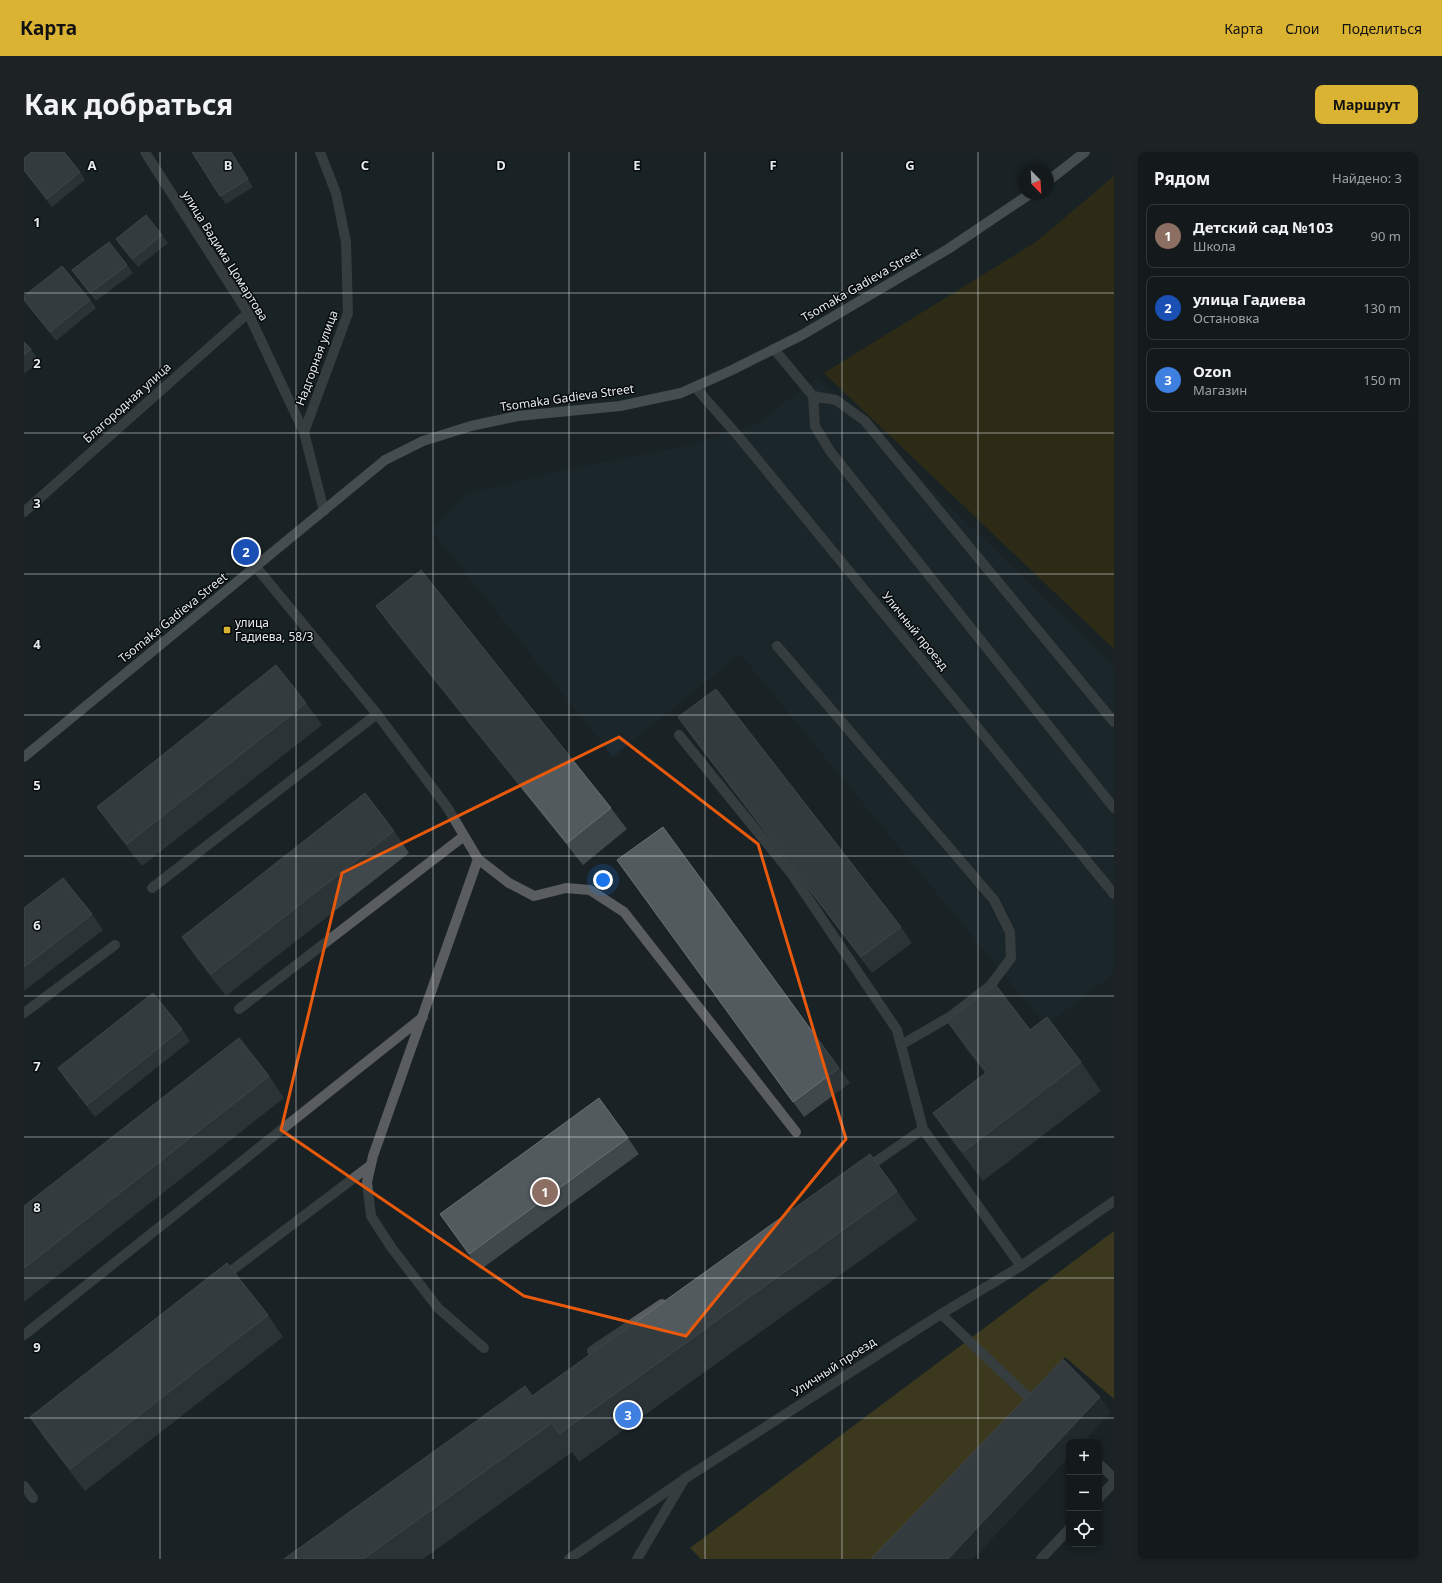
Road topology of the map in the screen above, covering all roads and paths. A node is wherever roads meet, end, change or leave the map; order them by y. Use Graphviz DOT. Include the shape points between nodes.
graph roads {
  1 [pos="145,152"];
  2 [pos="320,152"];
  3 [pos="1085,152"];
  4 [pos="1054,176"];
  5 [pos="1021,200"];
  6 [pos="248,313"];
  7 [pos="774,349"];
  8 [pos="694,387"];
  9 [pos="812,396"];
  10 [pos="304,432"];
  11 [pos="324,511"];
  12 [pos="24,512"];
  13 [pos="256,567"];
  14 [pos="777,646"];
  15 [pos="377,714"];
  16 [pos="1114,722"];
  17 [pos="679,735"];
  18 [pos="24,757"];
  19 [pos="1114,808"];
  20 [pos="464,836"];
  21 [pos="478,859"];
  22 [pos="152,888"];
  23 [pos="1114,894"];
  24 [pos="115,944"];
  25 [pos="238,1009"];
  26 [pos="24,1013"];
  27 [pos="423,1017"];
  28 [pos="901,1045"];
  29 [pos="923,1129"];
  30 [pos="796,1132"];
  31 [pos="371,1166"];
  32 [pos="856,1175"];
  33 [pos="1114,1201"];
  34 [pos="1021,1266"];
  35 [pos="213,1284"];
  36 [pos="671,1298"];
  37 [pos="941,1314"];
  38 [pos="24,1335"];
  39 [pos="484,1348"];
  40 [pos="592,1351"];
  41 [pos="1028,1397"];
  42 [pos="1102,1467"];
  43 [pos="686,1478"];
  44 [pos="1114,1478"];
  45 [pos="1114,1482"];
  46 [pos="24,1486"];
  47 [pos="1102,1495"];
  48 [pos="33,1498"];
  49 [pos="1066,1532"];
  50 [pos="569,1559"];
  51 [pos="637,1559"];
  52 [pos="1041,1559"];
  1 -- 6 [label="street, улица Вадима Цомартова"];
  2 -- 10 [label="street, Надгорная улица" via="336,193 346,242 348,313"];
  3 -- 4 [label="main road"];
  5 -- 7 [label="main road, Tsomaka Gadieva Street" via="948,249"];
  6 -- 10 [label="street, улица Вадима Цомартова"];
  6 -- 12 [label="street, Благородная улица"];
  7 -- 8 [label="main road, Tsomaka Gadieva Street"];
  7 -- 9 [label="street"];
  8 -- 11 [label="main road, Tsomaka Gadieva Street" via="681,393 620,406 518,416 471,426 423,441 385,460"];
  8 -- 23 [label="street, Уличный проезд" via="739,437"];
  9 -- 16 [label="street" via="836,400 865,421"];
  9 -- 19 [label="street" via="815,426 830,451"];
  10 -- 11 [label="street, улица Вадима Цомартова"];
  11 -- 13 [label="main road, Tsomaka Gadieva Street"];
  13 -- 15 [label="street"];
  13 -- 18 [label="main road, Tsomaka Gadieva Street"];
  14 -- 28 [label="street" via="994,900 1010,932 1011,958 990,986 950,1016"];
  15 -- 20 [label="street" via="447,807"];
  15 -- 22 [label="street"];
  17 -- 28 [label="street" via="791,873 897,1030"];
  20 -- 21 [label="street"];
  20 -- 25 [label="street"];
  21 -- 27 [label="street"];
  21 -- 30 [label="street" via="509,883 534,896 566,888 590,890 624,912"];
  24 -- 26 [label="street"];
  27 -- 31 [label="street"];
  27 -- 38 [label="street"];
  28 -- 29 [label="street"];
  29 -- 32 [label="street"];
  29 -- 34 [label="street"];
  31 -- 35 [label="street"];
  31 -- 39 [label="street" via="367,1182 371,1216 438,1308"];
  33 -- 34 [label="street, Уличный проезд"];
  34 -- 37 [label="street, Уличный проезд"];
  36 -- 40 [label="street"];
  37 -- 41 [label="street"];
  37 -- 43 [label="street, Уличный проезд"];
  42 -- 44 [label="street"];
  43 -- 50 [label="street, Уличный проезд"];
  43 -- 51 [label="street"];
  45 -- 47 [label="street"];
  46 -- 48 [label="street"];
  49 -- 52 [label="street"];
}
